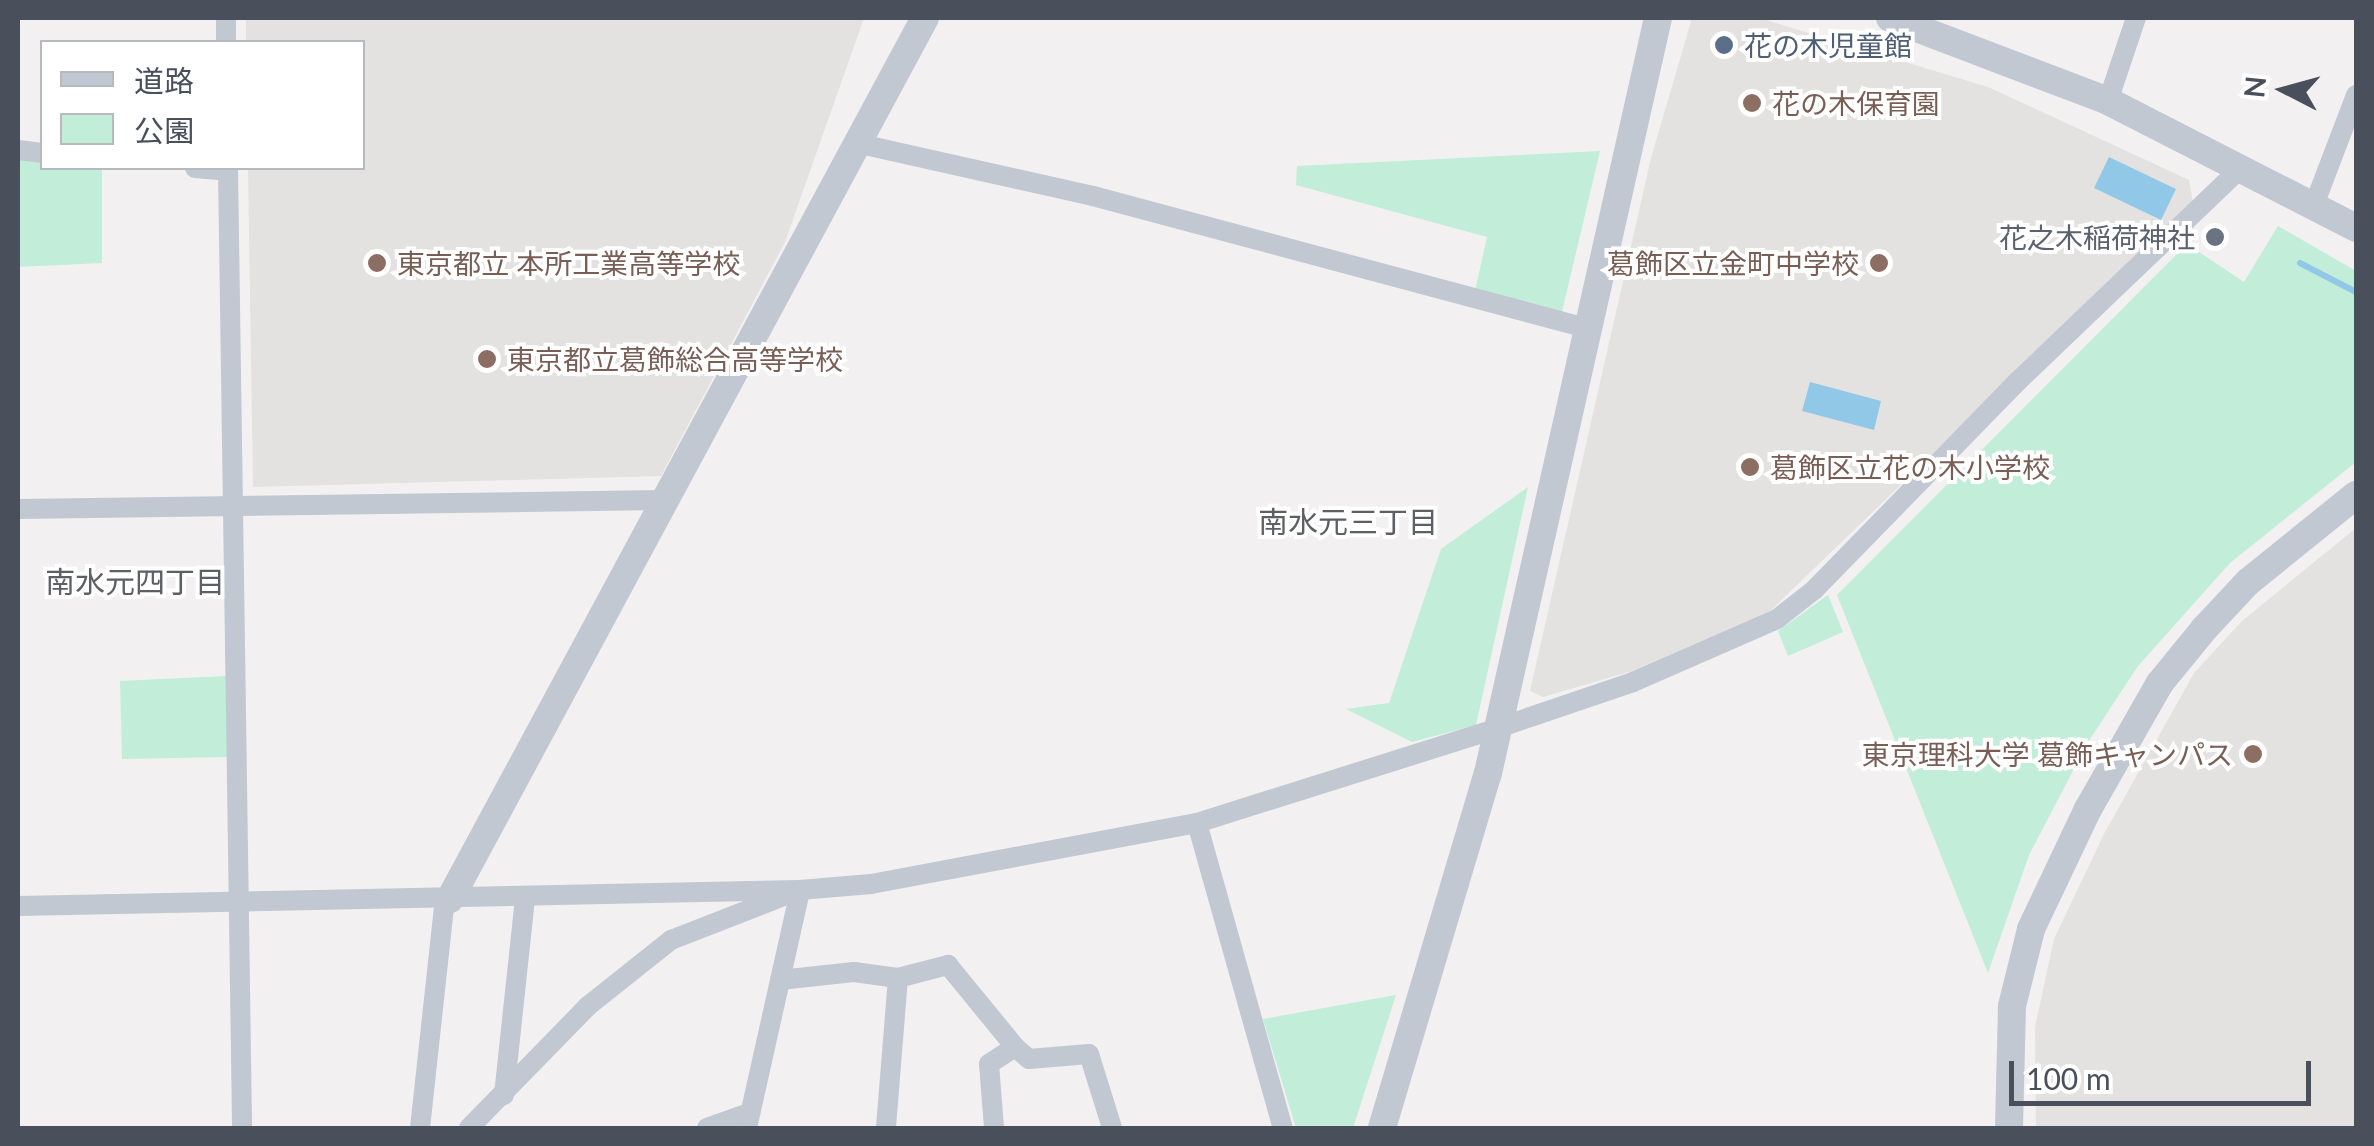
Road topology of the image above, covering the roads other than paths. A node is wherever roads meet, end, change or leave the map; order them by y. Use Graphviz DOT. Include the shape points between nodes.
graph roads {
  1 [pos="924,18"];
  2 [pos="1658,18"];
  3 [pos="1892,18"];
  4 [pos="2136,18"];
  5 [pos="2356,95"];
  6 [pos="2108,102"];
  7 [pos="856,143"];
  8 [pos="2356,163"];
  9 [pos="2334,165"];
  10 [pos="2242,167"];
  11 [pos="228,170"];
  12 [pos="2314,205"];
  13 [pos="2356,228"];
  14 [pos="1586,328"];
  15 [pos="2356,495"];
  16 [pos="662,500"];
  17 [pos="234,506"];
  18 [pos="18,509"];
  19 [pos="1498,728"];
  20 [pos="1196,823"];
  21 [pos="800,890"];
  22 [pos="525,897"];
  23 [pos="447,899"];
  24 [pos="239,903"];
  25 [pos="18,906"];
  26 [pos="898,978"];
  27 [pos="780,980"];
  28 [pos="1014,1047"];
  29 [pos="504,1094"];
  30 [pos="746,1121"];
  31 [pos="242,1128"];
  32 [pos="420,1128"];
  33 [pos="469,1128"];
  34 [pos="708,1128"];
  35 [pos="886,1128"];
  36 [pos="994,1128"];
  37 [pos="1112,1128"];
  38 [pos="1283,1128"];
  39 [pos="1382,1128"];
  40 [pos="2009,1128"];
  1 -- 7 [label="street"];
  2 -- 14 [label="street"];
  3 -- 6 [label="street"];
  4 -- 6 [label="street"];
  5 -- 9 [label="street"];
  6 -- 10 [label="street"];
  7 -- 14 [label="street" via="1093,196"];
  7 -- 16 [label="street"];
  8 -- 9 [label="street"];
  9 -- 12 [label="street"];
  10 -- 12 [label="street"];
  10 -- 19 [label="street" via="1789,610 1633,682"];
  11 -- 17 [label="street"];
  12 -- 13 [label="street"];
  14 -- 19 [label="street"];
  15 -- 40 [label="street" via="2248,582 2204,629 2160,683 2088,808 2031,930 2012,1006"];
  16 -- 17 [label="street"];
  16 -- 23 [label="street"];
  17 -- 18 [label="street"];
  17 -- 24 [label="street"];
  19 -- 20 [label="street"];
  19 -- 39 [label="street"];
  20 -- 21 [label="street" via="952,872"];
  20 -- 38 [label="street"];
  21 -- 22 [label="street"];
  21 -- 27 [label="street"];
  21 -- 29 [label="street" via="671,940 588,1006"];
  22 -- 23 [label="street"];
  22 -- 29 [label="street"];
  23 -- 24 [label="street"];
  23 -- 32 [label="street"];
  24 -- 25 [label="street"];
  24 -- 31 [label="street"];
  26 -- 27 [label="street" via="854,972"];
  26 -- 28 [label="street" via="948,965"];
  26 -- 35 [label="street"];
  27 -- 30 [label="street"];
  28 -- 36 [label="street" via="990,1064"];
  28 -- 37 [label="street" via="1029,1059 1089,1054"];
  29 -- 33 [label="street"];
  30 -- 34 [label="street"];
}
